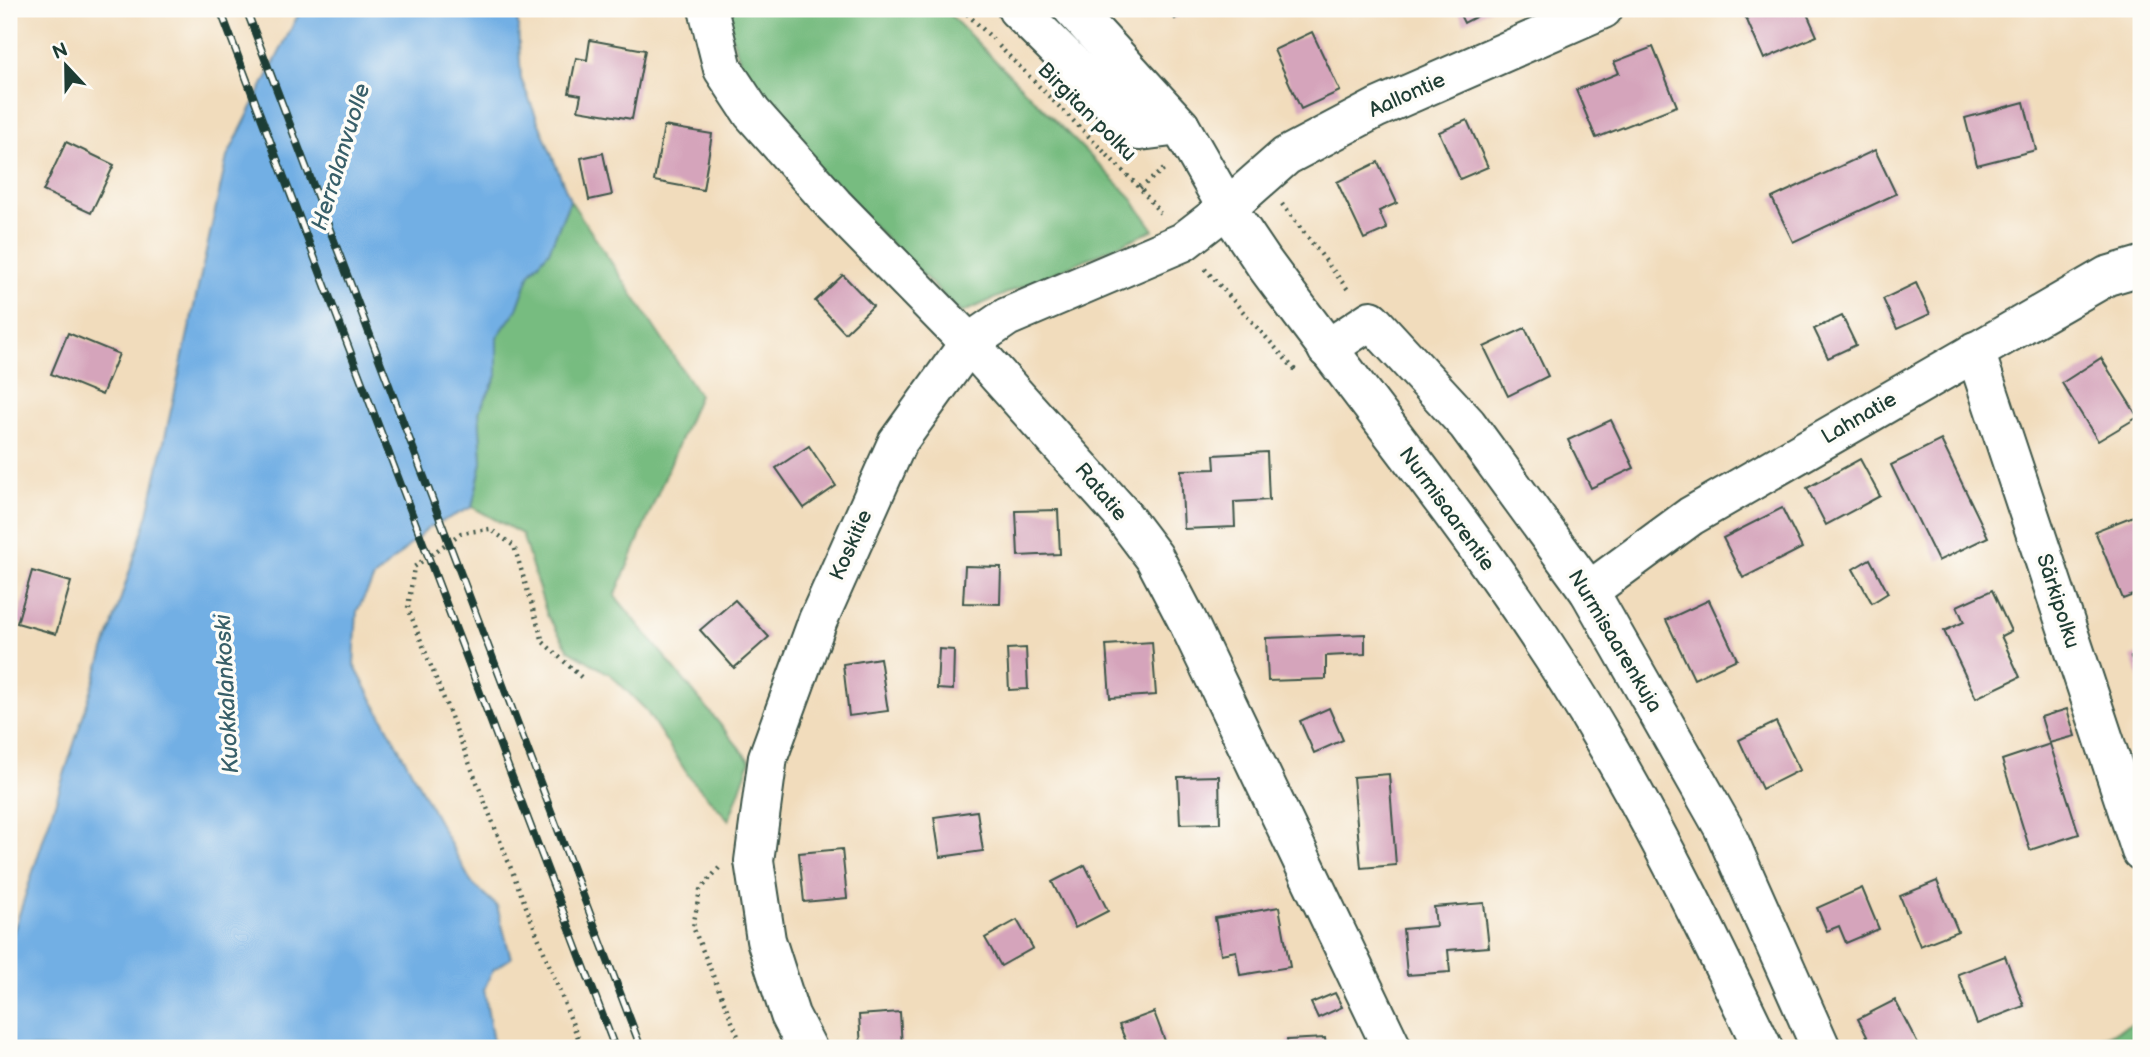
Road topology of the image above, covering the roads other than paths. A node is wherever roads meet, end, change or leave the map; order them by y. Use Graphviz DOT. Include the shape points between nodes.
graph roads {
  1 [pos="708,9"];
  2 [pos="1017,9"];
  3 [pos="1073,9"];
  4 [pos="1602,9"];
  5 [pos="1180,126"];
  6 [pos="1227,208"];
  7 [pos="2141,267"];
  8 [pos="969,343"];
  9 [pos="1327,349"];
  10 [pos="1975,351"];
  11 [pos="1589,592"];
  12 [pos="2141,851"];
  13 [pos="807,1048"];
  14 [pos="1392,1048"];
  15 [pos="1763,1048"];
  16 [pos="1821,1048"];
  1 -- 8 [label="street, Ratatie" via="723,69 752,113"];
  2 -- 5 [label="street" via="1140,131"];
  3 -- 5 [label="street, Nurmisaarentie"];
  4 -- 6 [label="street, Aallontie" via="1377,108 1286,156"];
  5 -- 6 [label="street, Nurmisaarentie"];
  6 -- 8 [label="street, Koskitie" via="1182,242 1007,317"];
  6 -- 9 [label="street, Nurmisaarentie"];
  7 -- 10 [label="street, Lahnatie" via="2107,276"];
  8 -- 13 [label="street, Koskitie" via="897,443 818,620 768,757 754,861 766,940 790,1015"];
  8 -- 14 [label="street, Ratatie" via="1120,512 1154,557"];
  9 -- 11 [label="street, Nurmisaarenkuja" via="1371,320 1467,424"];
  9 -- 15 [label="street, Nurmisaarentie" via="1533,628 1605,741 1698,913"];
  10 -- 11 [label="street, Lahnatie" via="1691,516"];
  10 -- 12 [label="street, Särkipolku"];
  11 -- 16 [label="street, Nurmisaarenkuja" via="1723,827"];
}
